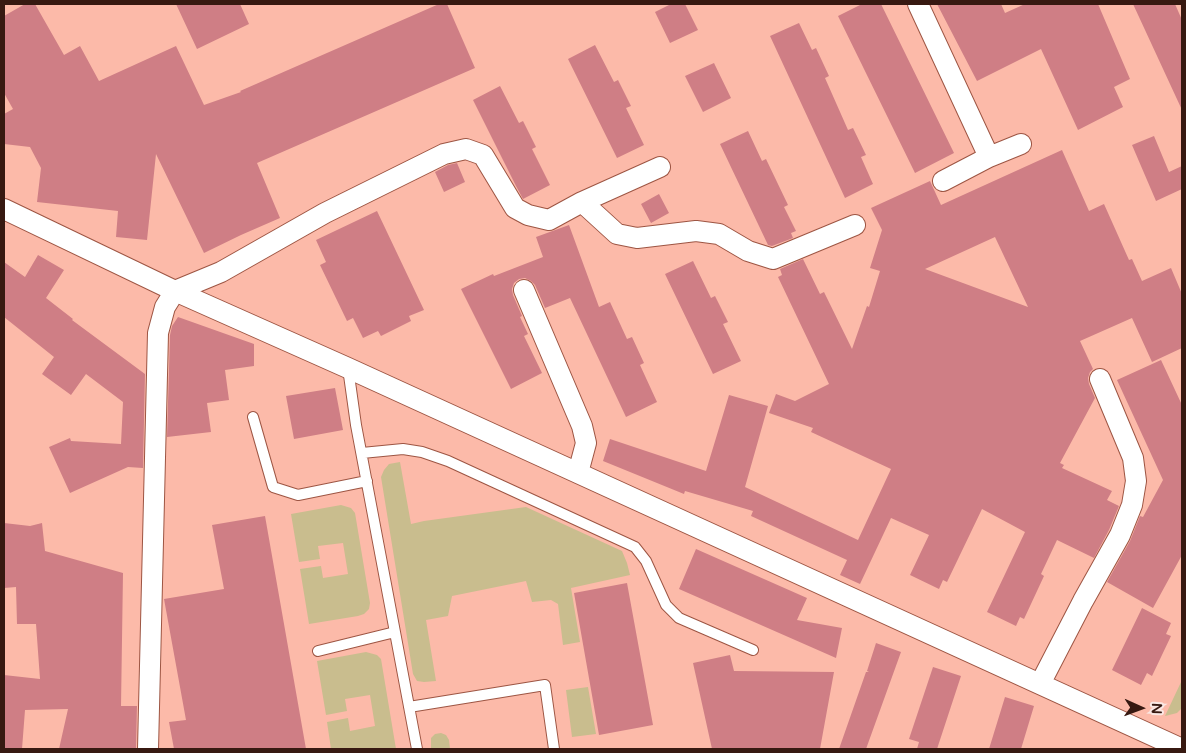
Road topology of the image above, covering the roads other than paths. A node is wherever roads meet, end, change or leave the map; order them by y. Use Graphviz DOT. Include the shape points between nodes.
graph roads {
  1 [pos="918,4"];
  2 [pos="1021,144"];
  3 [pos="989,157"];
  4 [pos="660,167"];
  5 [pos="943,181"];
  6 [pos="582,202"];
  7 [pos="4,209"];
  8 [pos="855,225"];
  9 [pos="524,290"];
  10 [pos="175,291"];
  11 [pos="348,368"];
  12 [pos="1100,379"];
  13 [pos="253,417"];
  14 [pos="362,453"];
  15 [pos="578,473"];
  16 [pos="367,481"];
  17 [pos="395,632"];
  18 [pos="753,650"];
  19 [pos="318,651"];
  20 [pos="1040,684"];
  21 [pos="409,707"];
  22 [pos="148,749"];
  23 [pos="417,749"];
  24 [pos="554,749"];
  25 [pos="1182,749"];
  1 -- 3 [label="street"];
  2 -- 3 [label="street"];
  3 -- 5 [label="street"];
  4 -- 6 [label="street"];
  6 -- 8 [label="street" via="617,234 637,238 696,231 720,234 748,250 773,259"];
  6 -- 10 [label="street" via="549,220 528,215 515,208 483,155 466,149 444,154 325,213 221,272"];
  7 -- 10 [label="street"];
  9 -- 15 [label="street" via="582,426 586,443"];
  10 -- 11 [label="street"];
  10 -- 22 [label="street" via="165,307 158,333"];
  11 -- 14 [label="lane"];
  11 -- 15 [label="street"];
  12 -- 20 [label="street" via="1133,458 1136,481 1132,505 1120,535"];
  13 -- 16 [label="lane" via="273,487 298,495"];
  14 -- 16 [label="lane"];
  14 -- 18 [label="lane" via="403,448 448,460 635,547 646,561 666,605 679,618"];
  15 -- 20 [label="street"];
  16 -- 17 [label="lane"];
  17 -- 19 [label="lane"];
  17 -- 21 [label="lane"];
  20 -- 25 [label="street"];
  21 -- 23 [label="lane"];
  21 -- 24 [label="lane" via="545,685"];
}
